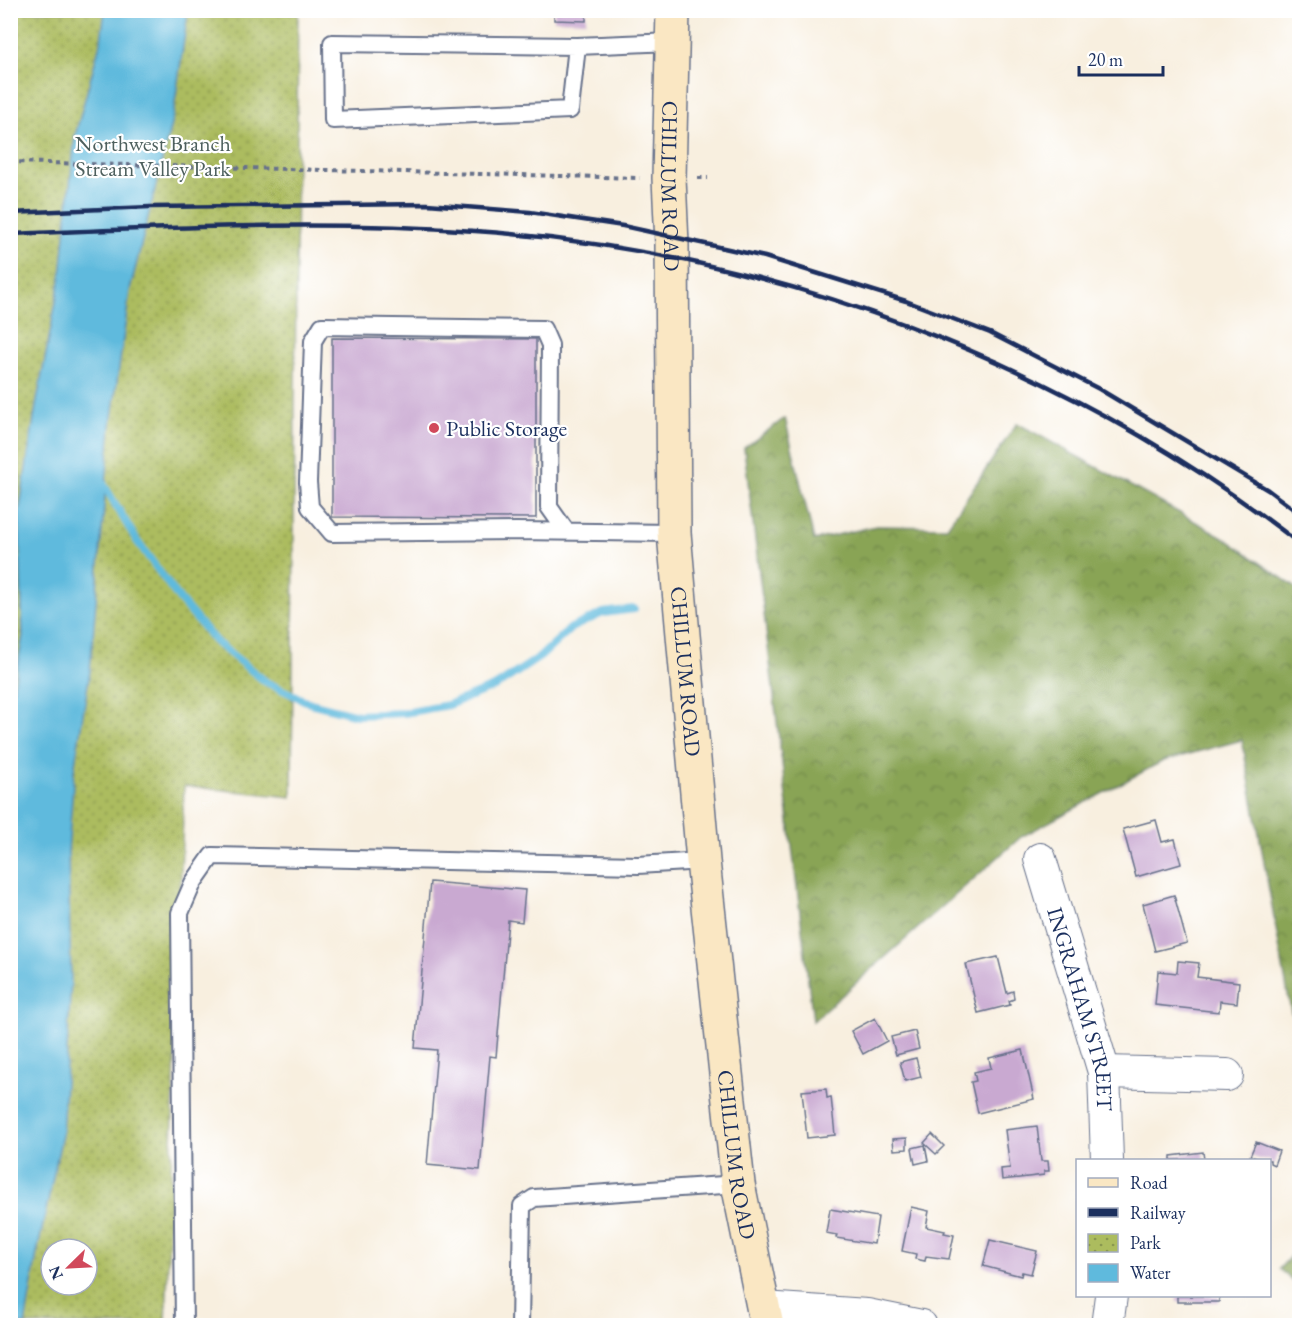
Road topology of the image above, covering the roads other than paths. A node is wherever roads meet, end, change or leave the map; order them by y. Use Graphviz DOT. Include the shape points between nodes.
graph roads {
  1 [pos="673,26"];
  2 [pos="577,46"];
  3 [pos="566,531"];
  4 [pos="674,533"];
  5 [pos="1040,859"];
  6 [pos="703,861"];
  7 [pos="1104,1072"];
  8 [pos="1227,1075"];
  9 [pos="1107,1159"];
  10 [pos="738,1184"];
  11 [pos="1111,1297"];
  12 [pos="765,1317"];
  13 [pos="833,1319"];
  14 [pos="184,1326"];
  15 [pos="520,1326"];
  16 [pos="921,1326"];
  17 [pos="1107,1326"];
  1 -- 2 [label="lane"];
  1 -- 4 [label="main road, CHILLUM ROAD" via="669,178"];
  2 -- 2 [label="lane" via="332,43 333,120 570,110"];
  3 -- 3 [label="lane" via="332,533 310,507 308,482 313,341 322,326 543,329 550,345 549,507"];
  3 -- 4 [label="lane"];
  4 -- 6 [label="main road, CHILLUM ROAD"];
  5 -- 7 [label="street, INGRAHAM STREET"];
  6 -- 10 [label="main road, CHILLUM ROAD"];
  6 -- 14 [label="lane" via="638,865 212,856 193,883 180,913"];
  7 -- 8 [label="street"];
  7 -- 9 [label="street, INGRAHAM STREET"];
  10 -- 12 [label="main road, CHILLUM ROAD"];
  10 -- 15 [label="lane" via="534,1198 522,1206"];
  11 -- 17 [label="street"];
  12 -- 13 [label="street"];
  13 -- 16 [label="street" via="867,1315"];
}
